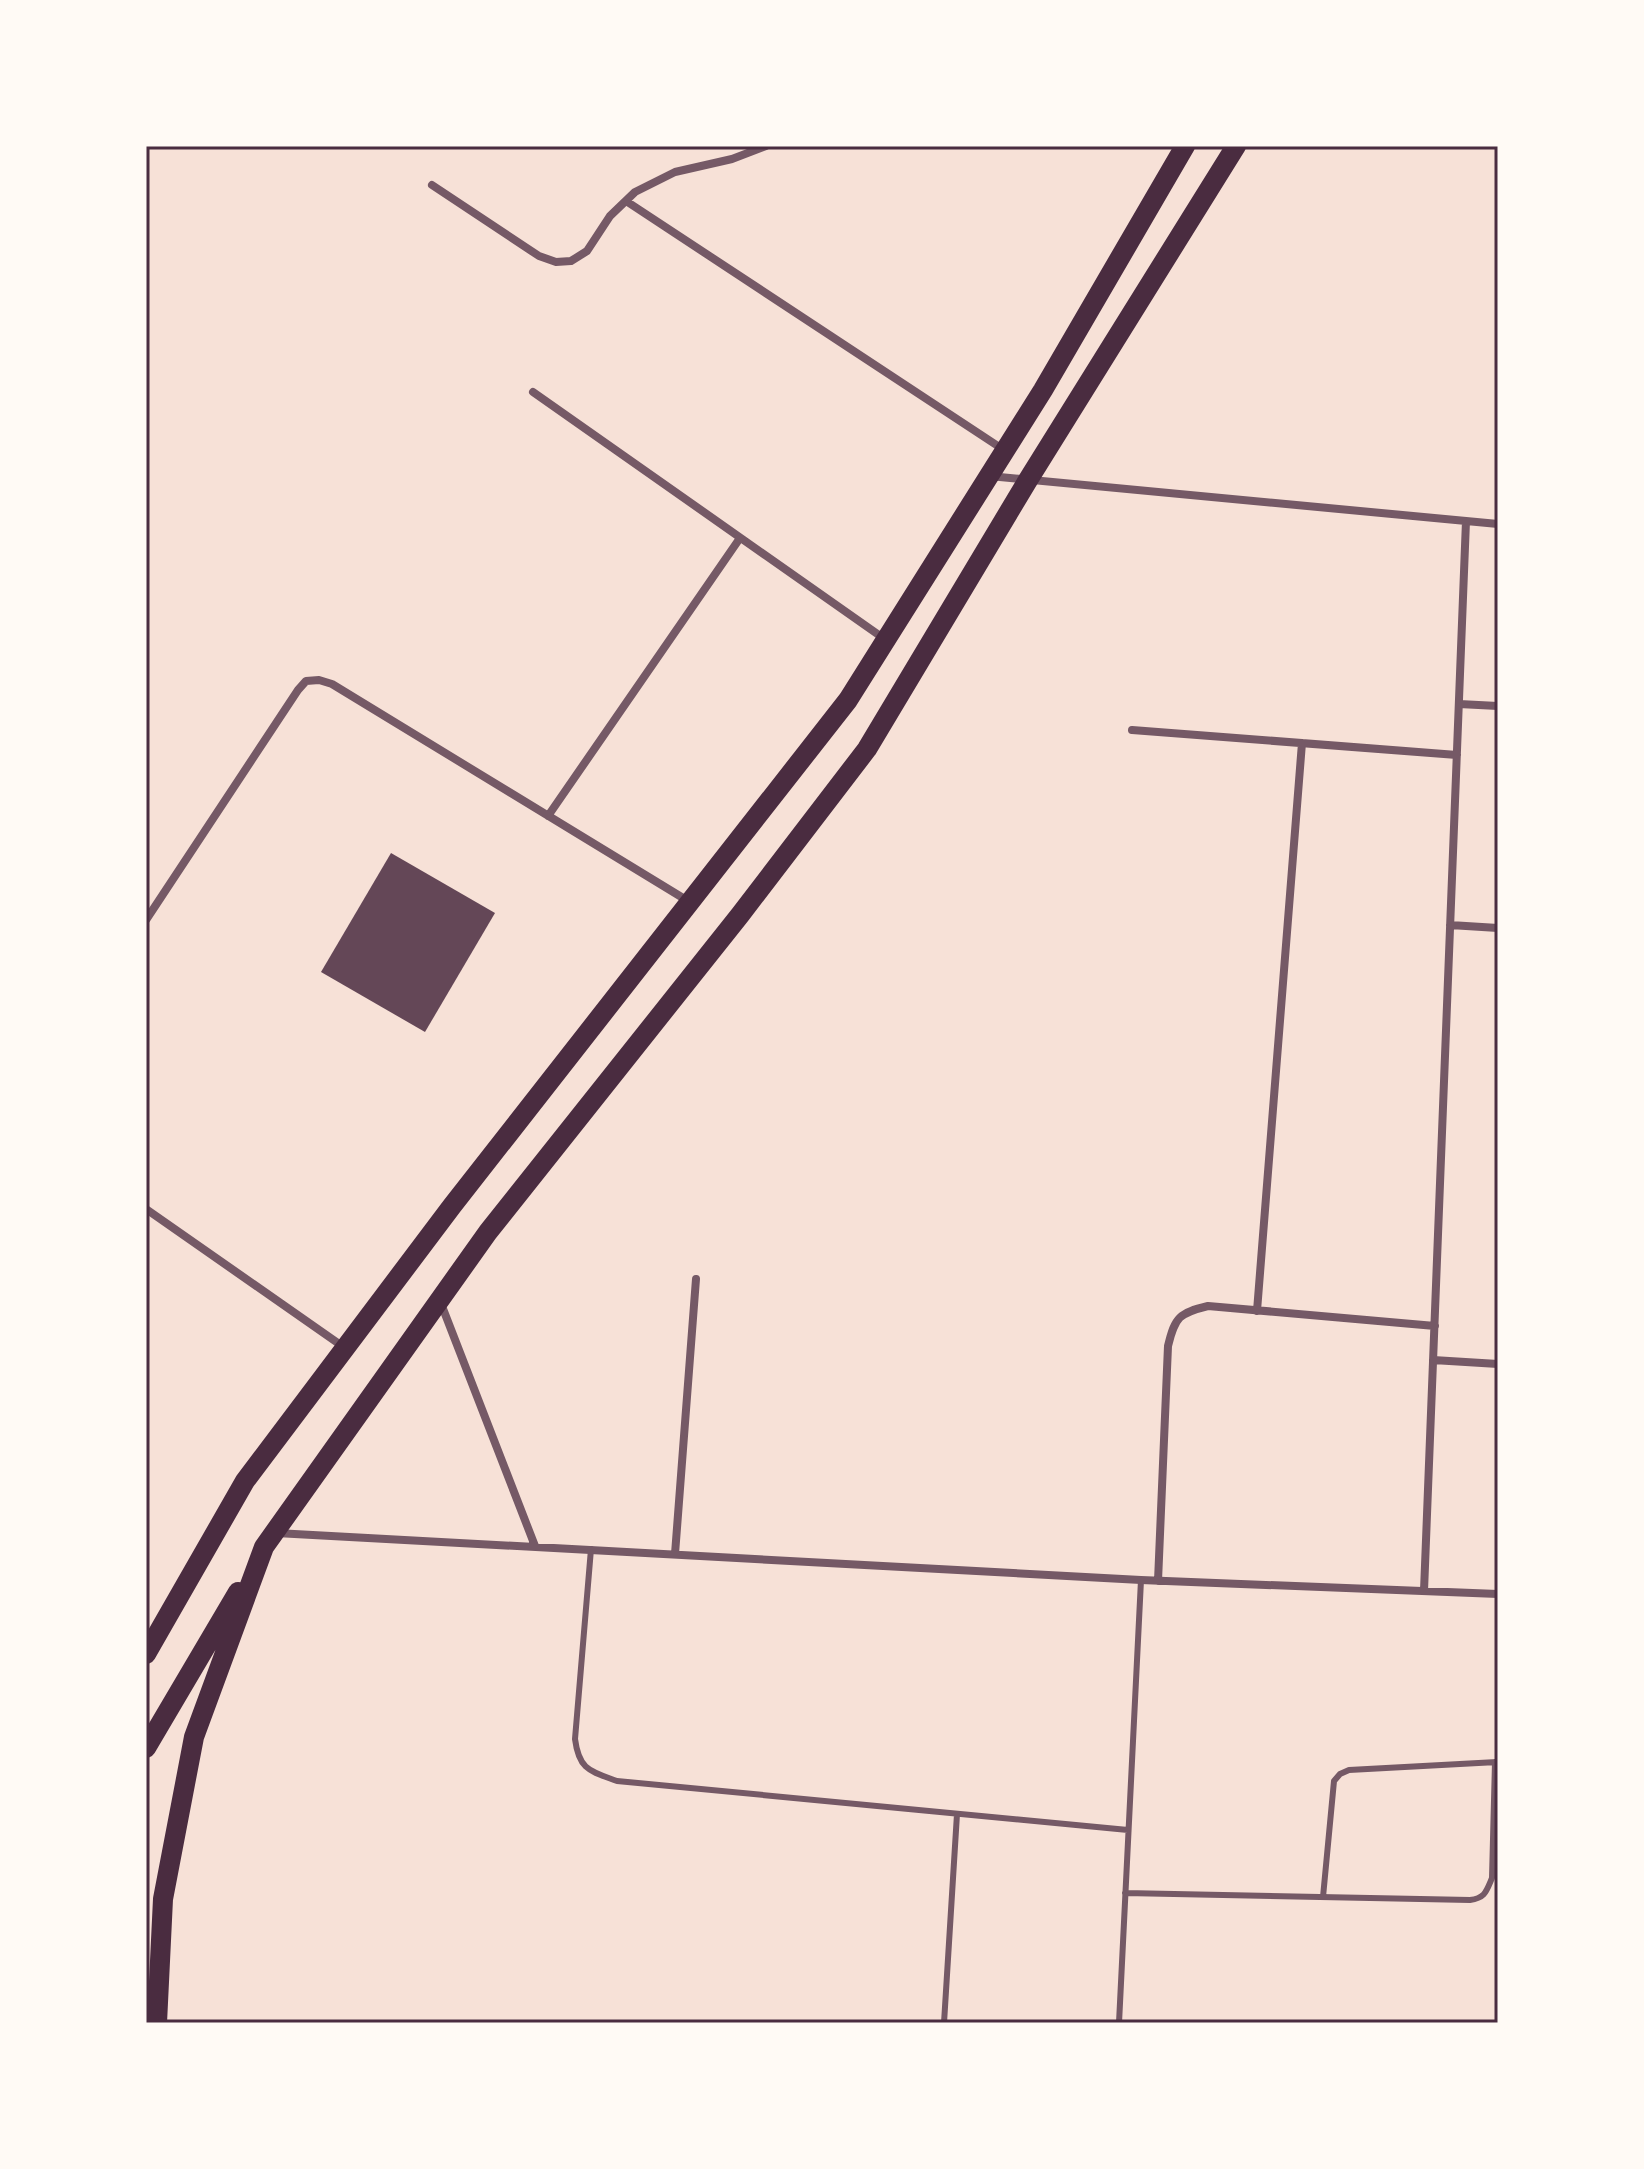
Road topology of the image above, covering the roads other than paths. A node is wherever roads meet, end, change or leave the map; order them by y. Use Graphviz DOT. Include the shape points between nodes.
graph roads {
  1 [pos="766,146"];
  2 [pos="1185,146"];
  3 [pos="1236,146"];
  4 [pos="432,185"];
  5 [pos="626,201"];
  6 [pos="533,392"];
  7 [pos="1004,451"];
  8 [pos="989,476"];
  9 [pos="1028,480"];
  10 [pos="1466,521"];
  11 [pos="1498,524"];
  12 [pos="740,538"];
  13 [pos="887,640"];
  14 [pos="1459,704"];
  15 [pos="1498,706"];
  16 [pos="1132,730"];
  17 [pos="1302,743"];
  18 [pos="1457,755"];
  19 [pos="548,816"];
  20 [pos="690,902"];
  21 [pos="146,920"];
  22 [pos="1450,925"];
  23 [pos="1498,928"];
  24 [pos="146,1209"];
  25 [pos="696,1279"];
  26 [pos="439,1300"];
  27 [pos="1257,1311"];
  28 [pos="1435,1326"];
  29 [pos="345,1348"];
  30 [pos="1433,1360"];
  31 [pos="1498,1364"];
  32 [pos="269,1540"];
  33 [pos="535,1546"];
  34 [pos="591,1549"];
  35 [pos="675,1554"];
  36 [pos="1141,1580"];
  37 [pos="1158,1581"];
  38 [pos="1424,1591"];
  39 [pos="1498,1594"];
  40 [pos="173,1607"];
  41 [pos="146,1630"];
  42 [pos="146,1654"];
  43 [pos="146,1748"];
  44 [pos="1496,1762"];
  45 [pos="957,1814"];
  46 [pos="1128,1830"];
  47 [pos="1125,1893"];
  48 [pos="1323,1897"];
  49 [pos="146,2010"];
  50 [pos="156,2023"];
  51 [pos="944,2023"];
  52 [pos="1119,2023"];
  1 -- 5 [label="street" via="675,172"];
  2 -- 7 [label="main road"];
  3 -- 9 [label="main road"];
  4 -- 5 [label="street" via="556,262 571,261 587,251"];
  5 -- 7 [label="street"];
  6 -- 12 [label="street"];
  7 -- 8 [label="main road"];
  8 -- 9 [label="street"];
  8 -- 13 [label="main road"];
  9 -- 10 [label="street"];
  9 -- 26 [label="main road" via="867,749"];
  10 -- 11 [label="street"];
  10 -- 14 [label="street"];
  12 -- 13 [label="street"];
  12 -- 19 [label="street"];
  13 -- 20 [label="main road" via="848,700"];
  14 -- 15 [label="street"];
  14 -- 18 [label="street"];
  16 -- 17 [label="street"];
  17 -- 18 [label="street"];
  17 -- 27 [label="street"];
  18 -- 22 [label="street"];
  19 -- 20 [label="street"];
  19 -- 21 [label="street" via="332,684 306,681"];
  20 -- 29 [label="main road"];
  22 -- 23 [label="street"];
  22 -- 28 [label="street"];
  24 -- 29 [label="street"];
  25 -- 35 [label="street"];
  26 -- 32 [label="main road"];
  26 -- 33 [label="street"];
  27 -- 28 [label="street"];
  27 -- 37 [label="street" via="1208,1306 1187,1311 1173,1327"];
  28 -- 30 [label="street"];
  29 -- 40 [label="main road" via="245,1481"];
  30 -- 31 [label="street"];
  30 -- 38 [label="street"];
  32 -- 33 [label="street"];
  32 -- 43 [label="main road"];
  32 -- 50 [label="main road" via="194,1737 163,1899"];
  33 -- 34 [label="street"];
  34 -- 35 [label="street"];
  34 -- 45 [label="lane" via="575,1739 577,1757 590,1771 617,1781"];
  35 -- 36 [label="street"];
  36 -- 37 [label="street"];
  36 -- 46 [label="lane"];
  37 -- 38 [label="street"];
  38 -- 39 [label="street"];
  40 -- 41 [label="main road"];
  40 -- 42 [label="main road"];
  44 -- 48 [label="lane" via="1340,1774 1334,1781"];
  44 -- 48 [label="lane" via="1492,1878 1480,1898"];
  45 -- 46 [label="lane"];
  45 -- 51 [label="lane"];
  46 -- 47 [label="lane"];
  47 -- 48 [label="lane"];
  47 -- 52 [label="lane"];
  49 -- 50 [label="main road"];
}
